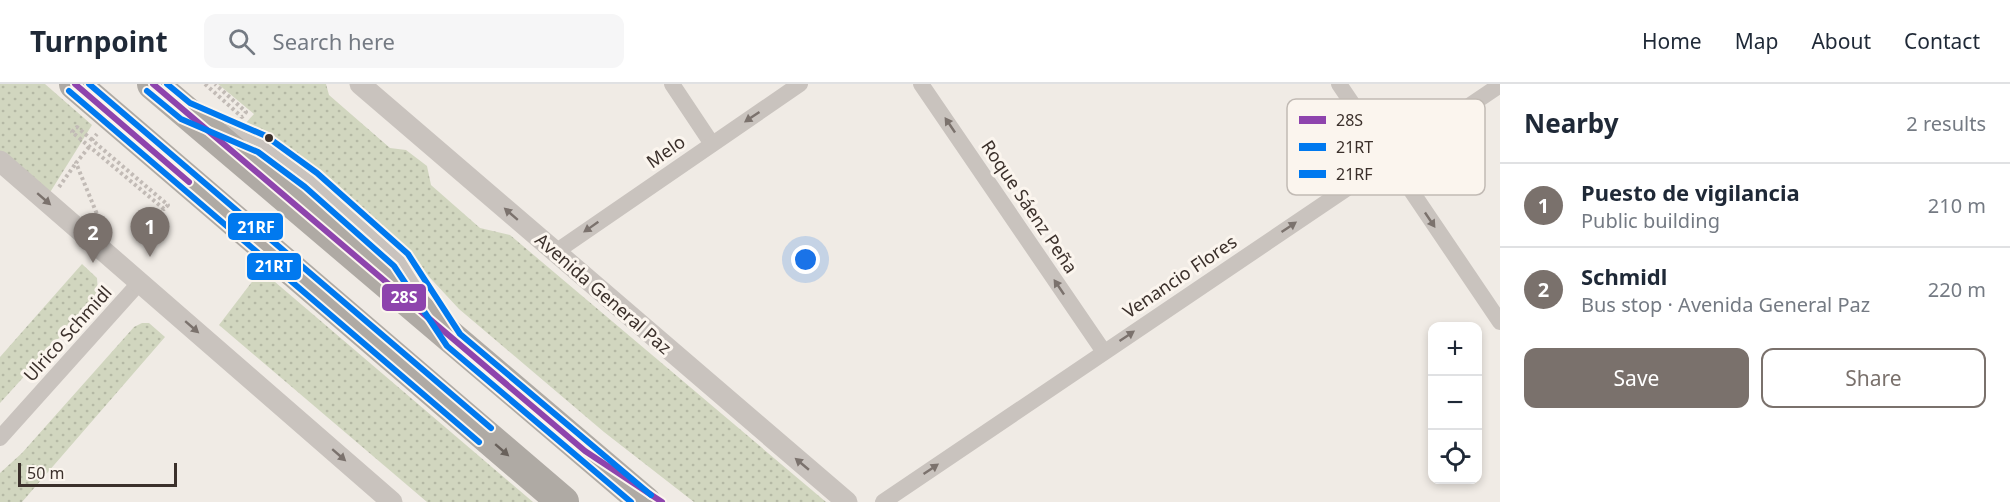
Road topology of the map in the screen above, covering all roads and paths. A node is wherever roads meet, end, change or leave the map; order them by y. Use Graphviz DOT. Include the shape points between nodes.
graph roads {
  1 [pos="75,84"];
  2 [pos="153,84"];
  3 [pos="205,84"];
  4 [pos="215,84"];
  5 [pos="360,84"];
  6 [pos="672,84"];
  7 [pos="800,84"];
  8 [pos="921,84"];
  9 [pos="1339,84"];
  10 [pos="1500,85"];
  11 [pos="1349,99"];
  12 [pos="1479,99"];
  13 [pos="91,139"];
  14 [pos="712,144"];
  15 [pos="89,147"];
  16 [pos="0,161"];
  17 [pos="76,163"];
  18 [pos="67,195"];
  19 [pos="1335,195"];
  20 [pos="1413,195"];
  21 [pos="164,209"];
  22 [pos="93,217"];
  23 [pos="555,253"];
  24 [pos="140,282"];
  25 [pos="1500,322"];
  26 [pos="1104,352"];
  27 [pos="0,438"];
  28 [pos="585,451"];
  29 [pos="392,502"];
  30 [pos="563,502"];
  31 [pos="645,502"];
  32 [pos="662,502"];
  33 [pos="847,502"];
  34 [pos="883,502"];
  1 -- 30 [label="highway, one-way"];
  2 -- 28 [label="highway"];
  3 -- 4 [label="path" via="242,117 246,112"];
  23 -- 5 [label="street, Avenida General Paz, one-way"];
  6 -- 14 [label="street"];
  7 -- 14 [label="street, Melo, one-way"];
  26 -- 8 [label="street, Roque Sáenz Peña, one-way"];
  9 -- 11 [label="street"];
  10 -- 12 [label="street, Venancio Flores"];
  13 -- 15 [label="path" via="77,127 72,132"];
  14 -- 23 [label="street, Melo, one-way"];
  15 -- 17 [label="path"];
  15 -- 21 [label="path"];
  16 -- 24 [label="street, one-way"];
  17 -- 18 [label="path" via="59,187"];
  17 -- 22 [label="path" via="102,225"];
  26 -- 19 [label="street, Venancio Flores, one-way"];
  20 -- 25 [label="street, one-way"];
  33 -- 23 [label="street, Avenida General Paz, one-way"];
  24 -- 27 [label="street, Ulrico Schmidl"];
  24 -- 29 [label="street, one-way"];
  34 -- 26 [label="street, Venancio Flores, one-way"];
  28 -- 31 [label="highway"];
  28 -- 32 [label="highway"];
}
